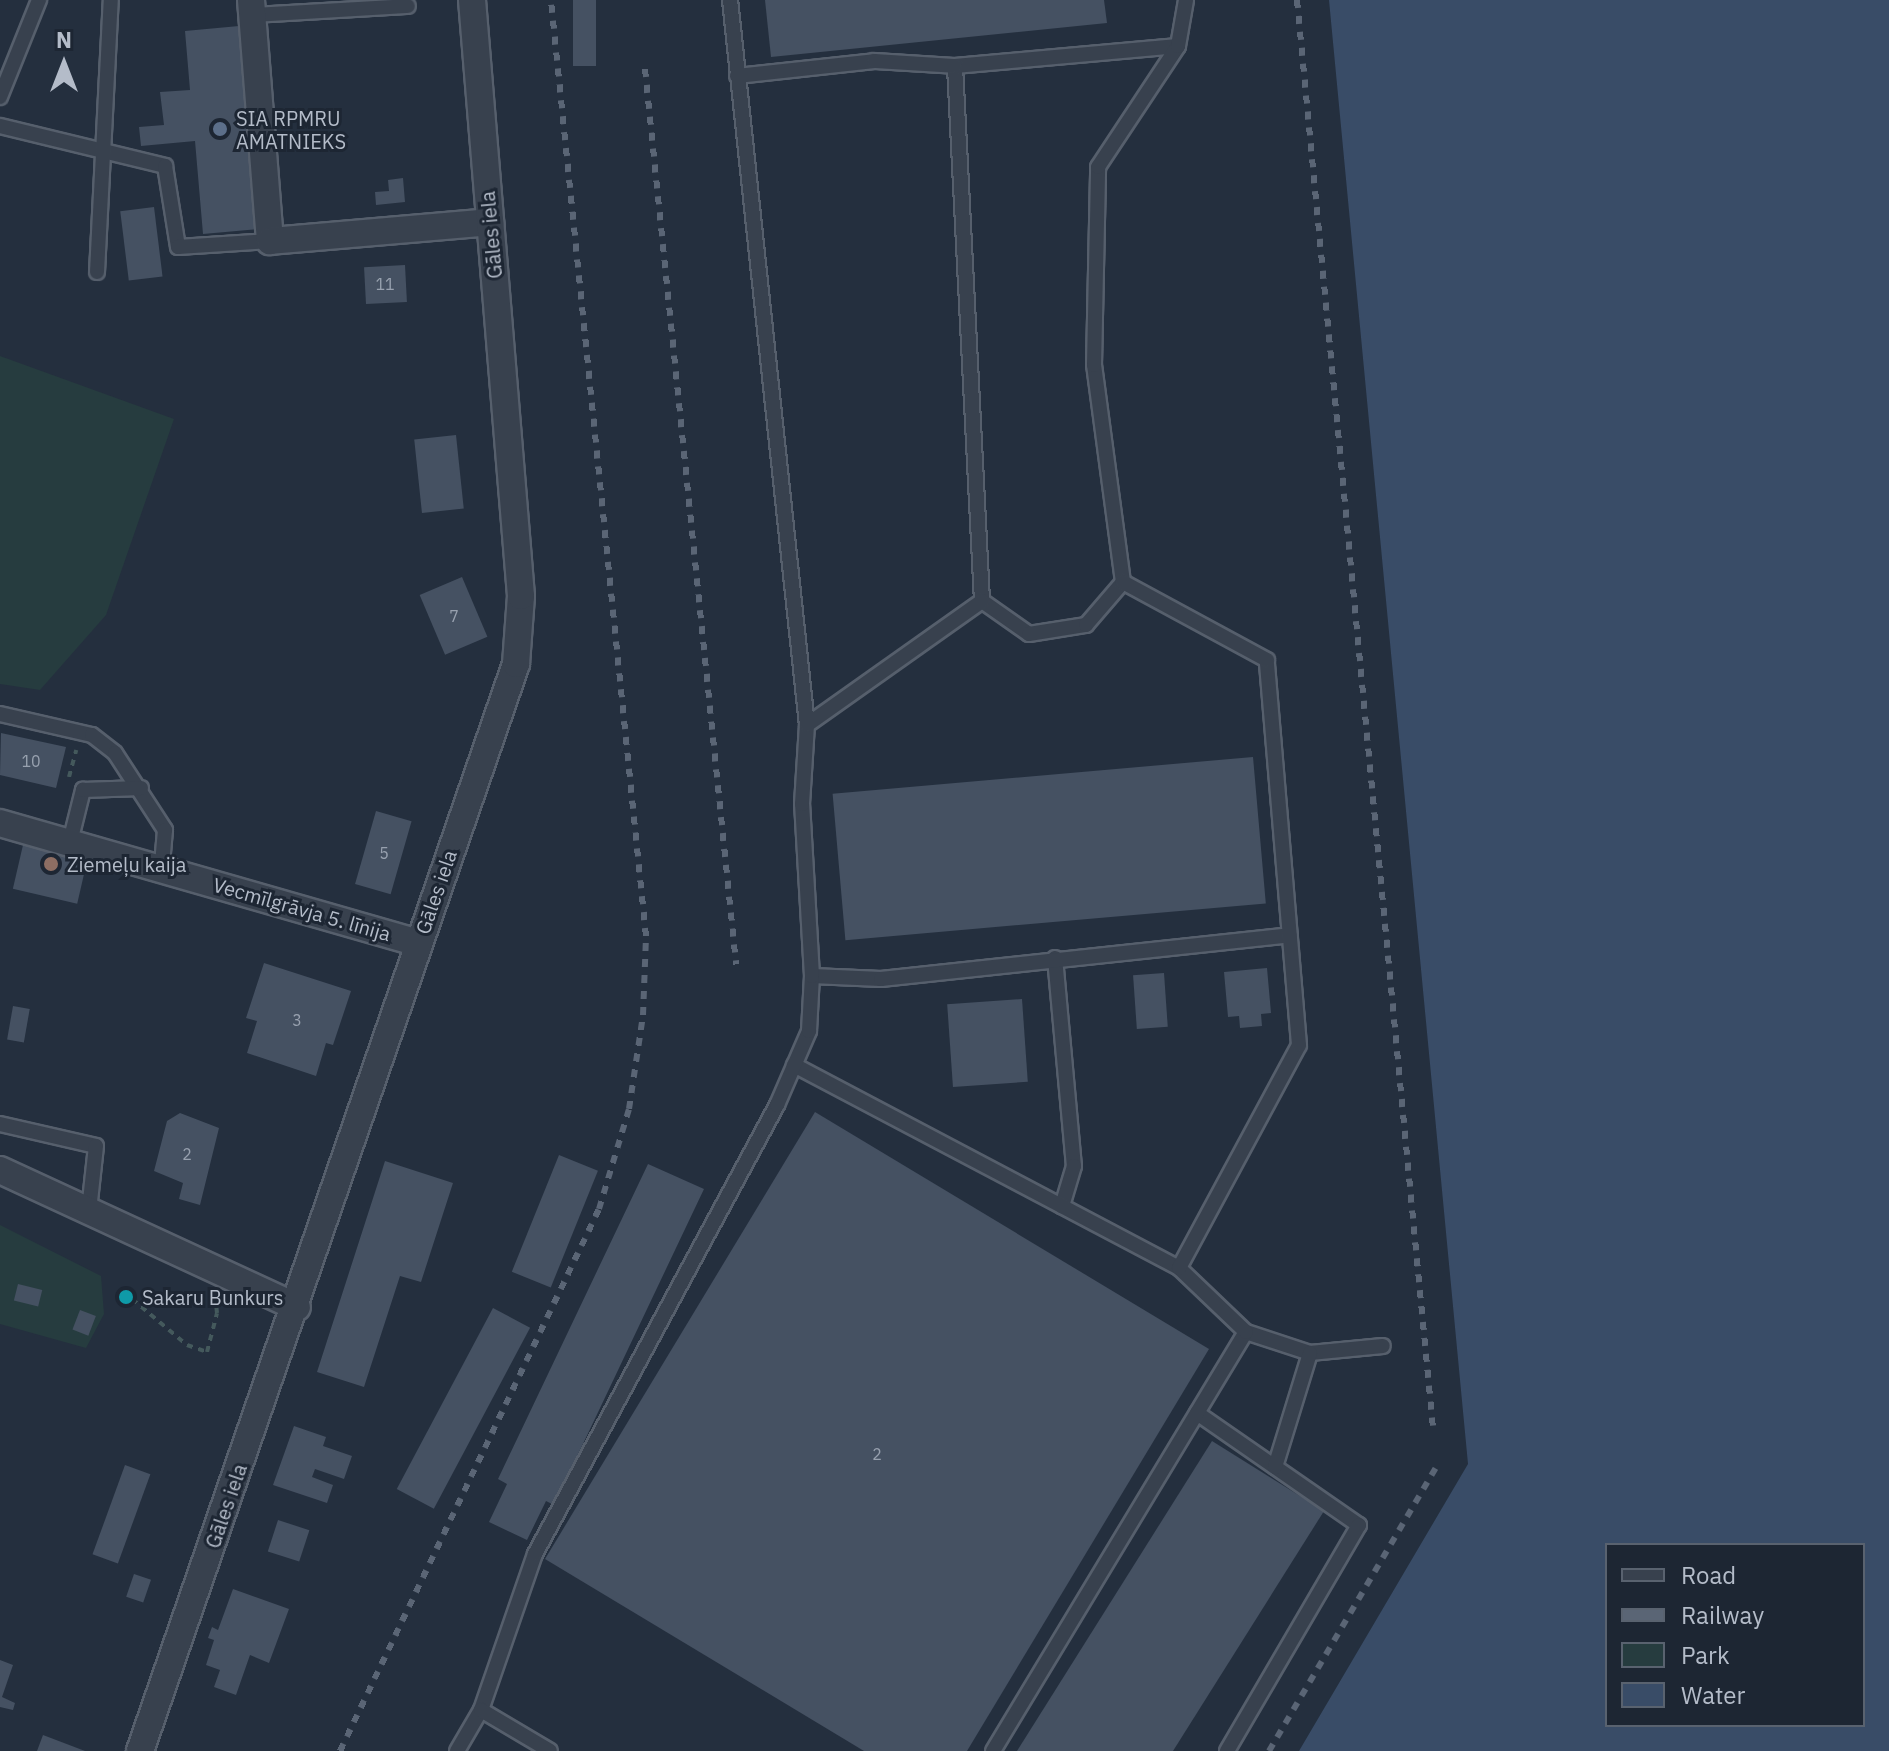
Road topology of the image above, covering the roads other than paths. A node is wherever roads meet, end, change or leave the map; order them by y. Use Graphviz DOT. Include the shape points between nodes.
graph roads {
  1 [pos="39,0"];
  2 [pos="111,0"];
  3 [pos="472,0"];
  4 [pos="730,0"];
  5 [pos="1186,0"];
  6 [pos="408,6"];
  7 [pos="251,7"];
  8 [pos="1178,46"];
  9 [pos="955,66"];
  10 [pos="737,76"];
  11 [pos="0,97"];
  12 [pos="0,126"];
  13 [pos="100,150"];
  14 [pos="490,222"];
  15 [pos="270,241"];
  16 [pos="97,272"];
  17 [pos="1123,582"];
  18 [pos="982,601"];
  19 [pos="0,714"];
  20 [pos="807,725"];
  21 [pos="141,788"];
  22 [pos="0,823"];
  23 [pos="70,842"];
  24 [pos="162,868"];
  25 [pos="1290,935"];
  26 [pos="419,943"];
  27 [pos="1055,958"];
  28 [pos="812,976"];
  29 [pos="794,1065"];
  30 [pos="0,1124"];
  31 [pos="0,1170"];
  32 [pos="1062,1206"];
  33 [pos="89,1210"];
  34 [pos="1179,1268"];
  35 [pos="297,1307"];
  36 [pos="1246,1332"];
  37 [pos="1383,1346"];
  38 [pos="1310,1353"];
  39 [pos="1197,1413"];
  40 [pos="1275,1467"];
  41 [pos="481,1710"];
  42 [pos="140,1751"];
  43 [pos="457,1751"];
  44 [pos="550,1751"];
  45 [pos="993,1751"];
  46 [pos="1227,1751"];
  1 -- 11 [label="lane"];
  2 -- 13 [label="lane"];
  3 -- 14 [label="street, Gāles iela"];
  4 -- 10 [label="lane"];
  5 -- 8 [label="lane"];
  6 -- 7 [label="lane"];
  7 -- 15 [label="street"];
  8 -- 9 [label="lane"];
  8 -- 17 [label="lane" via="1098,167 1094,365"];
  9 -- 10 [label="lane" via="874,61"];
  9 -- 18 [label="lane"];
  10 -- 20 [label="lane"];
  12 -- 13 [label="lane"];
  13 -- 15 [label="lane" via="165,166 178,247"];
  13 -- 16 [label="lane"];
  14 -- 15 [label="street"];
  14 -- 26 [label="street, Gāles iela" via="521,596 516,664"];
  17 -- 18 [label="lane" via="1086,625 1029,634"];
  17 -- 25 [label="lane" via="1267,660"];
  18 -- 20 [label="lane"];
  19 -- 21 [label="lane" via="92,735 115,753"];
  20 -- 28 [label="lane" via="802,804"];
  21 -- 23 [label="lane" via="83,790"];
  21 -- 24 [label="lane" via="165,830"];
  22 -- 23 [label="street, Vecmīlgrāvja 5. līnija"];
  23 -- 24 [label="street, Vecmīlgrāvja 5. līnija"];
  24 -- 26 [label="street, Vecmīlgrāvja 5. līnija"];
  25 -- 27 [label="lane"];
  25 -- 34 [label="lane" via="1299,1045"];
  26 -- 35 [label="street, Gāles iela"];
  27 -- 28 [label="lane" via="881,979"];
  27 -- 32 [label="lane" via="1074,1166"];
  28 -- 29 [label="lane" via="809,1031"];
  29 -- 32 [label="lane"];
  29 -- 41 [label="lane" via="684,1282 535,1554"];
  30 -- 33 [label="lane" via="96,1146"];
  31 -- 33 [label="street"];
  32 -- 34 [label="lane"];
  33 -- 35 [label="street"];
  34 -- 36 [label="lane"];
  35 -- 42 [label="street, Gāles iela"];
  36 -- 38 [label="lane"];
  36 -- 39 [label="lane"];
  37 -- 38 [label="lane"];
  38 -- 40 [label="lane"];
  39 -- 40 [label="lane"];
  39 -- 45 [label="lane"];
  40 -- 46 [label="lane" via="1359,1525"];
  41 -- 43 [label="lane"];
  41 -- 44 [label="lane"];
}
